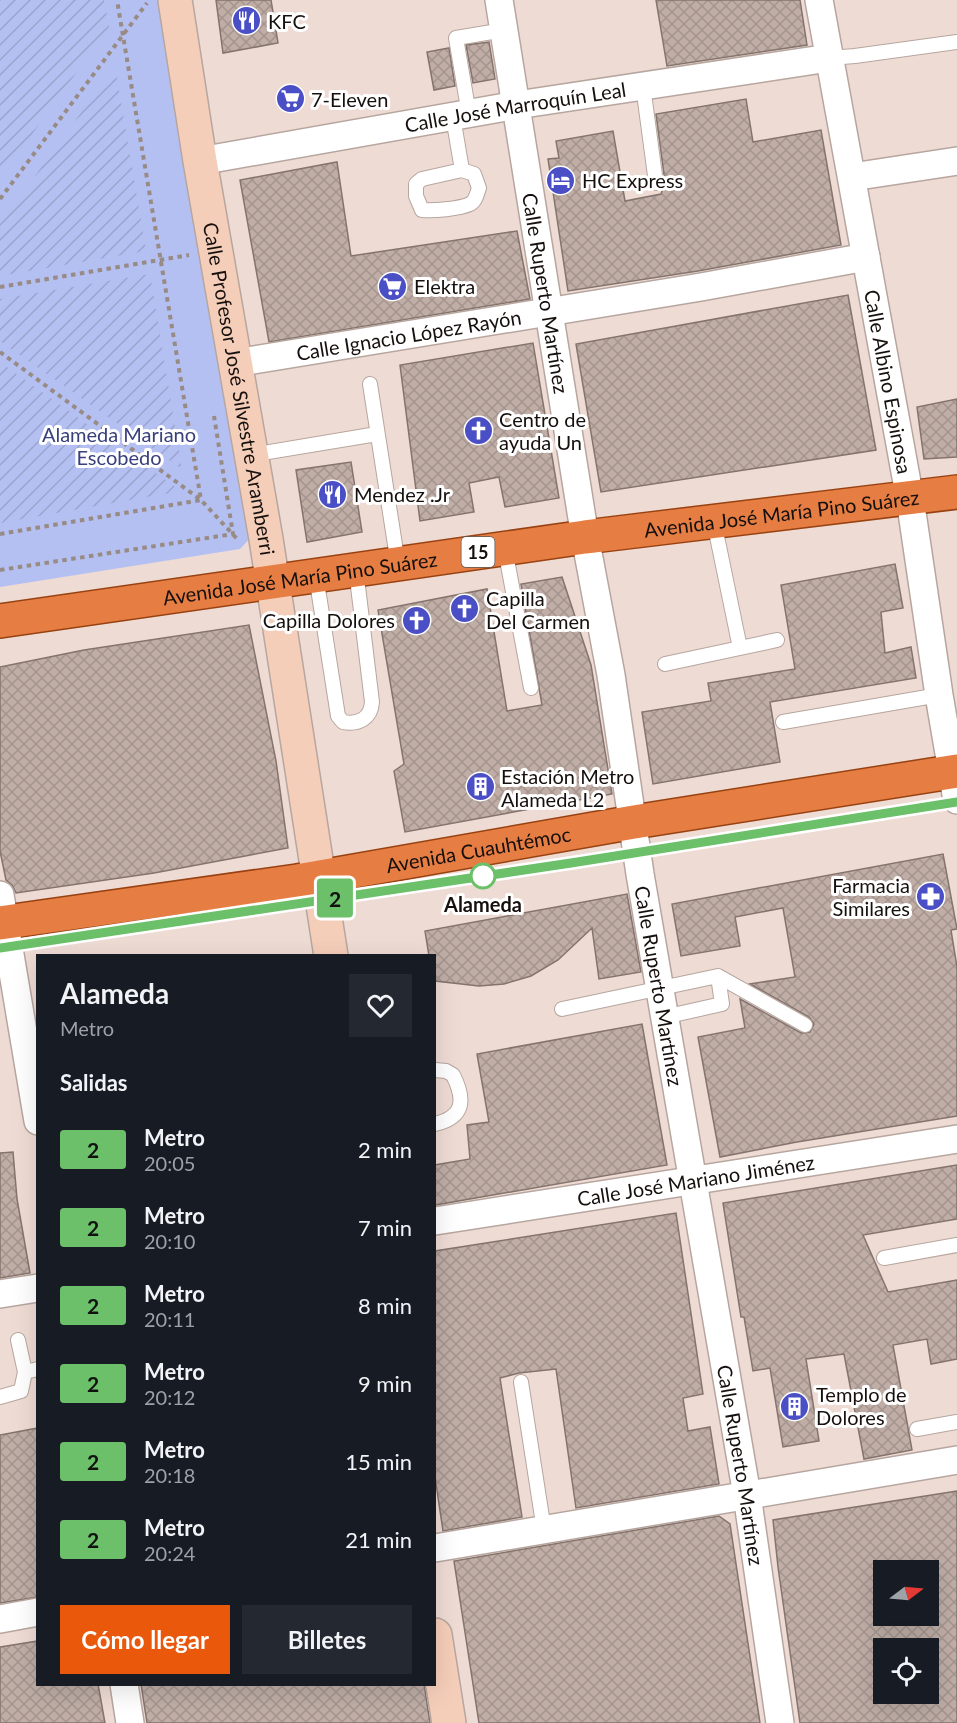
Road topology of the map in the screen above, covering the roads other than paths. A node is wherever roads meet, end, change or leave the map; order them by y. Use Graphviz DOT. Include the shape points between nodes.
graph roads {
  1 [pos="499,0"];
  2 [pos="819,0"];
  3 [pos="156,3"];
  4 [pos="504,30"];
  5 [pos="957,42"];
  6 [pos="829,58"];
  7 [pos="643,86"];
  8 [pos="516,105"];
  9 [pos="461,115"];
  10 [pos="957,161"];
  11 [pos="200,162"];
  12 [pos="462,170"];
  13 [pos="852,177"];
  14 [pos="656,183"];
  15 [pos="866,257"];
  16 [pos="550,311"];
  17 [pos="235,363"];
  18 [pos="370,384"];
  19 [pos="377,434"];
  20 [pos="251,455"];
  21 [pos="957,492"];
  22 [pos="910,499"];
  23 [pos="714,522"];
  24 [pos="585,537"];
  25 [pos="505,549"];
  26 [pos="398,564"];
  27 [pos="356,570"];
  28 [pos="316,576"];
  29 [pos="273,581"];
  30 [pos="0,621"];
  31 [pos="777,640"];
  32 [pos="740,648"];
  33 [pos="665,664"];
  34 [pos="531,688"];
  35 [pos="939,695"];
  36 [pos="783,722"];
  37 [pos="955,781"];
  38 [pos="634,822"];
  39 [pos="318,876"];
  40 [pos="2,914"];
  41 [pos="331,954"];
  42 [pos="718,976"];
  43 [pos="659,987"];
  44 [pos="562,1009"];
  45 [pos="664,1017"];
  46 [pos="805,1025"];
  47 [pos="436,1070"];
  48 [pos="36,1110"];
  49 [pos="436,1124"];
  50 [pos="957,1139"];
  51 [pos="691,1180"];
  52 [pos="436,1221"];
  53 [pos="957,1245"];
  54 [pos="884,1258"];
  55 [pos="36,1288"];
  56 [pos="0,1294"];
  57 [pos="18,1340"];
  58 [pos="31,1371"];
  59 [pos="521,1382"];
  60 [pos="0,1397"];
  61 [pos="957,1422"];
  62 [pos="917,1429"];
  63 [pos="957,1460"];
  64 [pos="747,1495"];
  65 [pos="544,1530"];
  66 [pos="436,1548"];
  67 [pos="36,1612"];
  68 [pos="0,1619"];
  69 [pos="436,1641"];
  70 [pos="124,1686"];
  71 [pos="130,1723"];
  72 [pos="449,1723"];
  73 [pos="780,1723"];
  1 -- 4 [label="street, Calle Ruperto Martínez"];
  2 -- 6 [label="street, Calle Albino Espinosa"];
  3 -- 11 [label="main road, Calle Profesor José Silvestre Aramberri"];
  4 -- 8 [label="street, Calle Ruperto Martínez"];
  4 -- 9 [label="lane" via="456,38"];
  5 -- 6 [label="lane"];
  6 -- 7 [label="street, Calle José Marroquín Leal"];
  6 -- 13 [label="street, Calle Albino Espinosa"];
  7 -- 8 [label="street, Calle José Marroquín Leal"];
  7 -- 14 [label="lane"];
  8 -- 9 [label="street, Calle José Marroquín Leal"];
  8 -- 16 [label="street, Calle Ruperto Martínez"];
  9 -- 11 [label="street, Calle José Marroquín Leal"];
  9 -- 12 [label="lane"];
  10 -- 13 [label="street"];
  11 -- 17 [label="main road, Calle Profesor José Silvestre Aramberri"];
  12 -- 12 [label="lane" via="474,174 479,188 476,198 470,204 422,210 416,184 422,179"];
  13 -- 15 [label="street, Calle Albino Espinosa"];
  15 -- 16 [label="street, Calle Ignacio López Rayón"];
  15 -- 22 [label="street, Calle Albino Espinosa"];
  16 -- 17 [label="street, Calle Ignacio López Rayón"];
  16 -- 24 [label="street, Calle Ruperto Martínez"];
  17 -- 20 [label="main road, Calle Profesor José Silvestre Aramberri"];
  18 -- 19 [label="lane"];
  19 -- 20 [label="lane"];
  19 -- 26 [label="lane"];
  20 -- 29 [label="main road, Calle Profesor José Silvestre Aramberri"];
  21 -- 22 [label="highway, Avenida José María Pino Suárez / 15"];
  22 -- 23 [label="highway, Avenida José María Pino Suárez / 15"];
  22 -- 35 [label="street, Calle Albino Espinosa"];
  23 -- 24 [label="highway, Avenida José María Pino Suárez / 15"];
  23 -- 32 [label="lane"];
  24 -- 25 [label="highway, Avenida José María Pino Suárez / 15"];
  24 -- 38 [label="street, Calle Ruperto Martínez"];
  25 -- 26 [label="highway, Avenida José María Pino Suárez / 15"];
  25 -- 34 [label="lane"];
  26 -- 27 [label="highway, Avenida José María Pino Suárez / 15"];
  27 -- 28 [label="highway, Avenida José María Pino Suárez / 15"];
  27 -- 28 [label="lane" via="372,702 370,713 352,723 343,722 338,716"];
  28 -- 29 [label="highway, Avenida José María Pino Suárez / 15"];
  29 -- 30 [label="highway, Avenida José María Pino Suárez / 15"];
  29 -- 39 [label="main road, Calle Profesor José Silvestre Aramberri"];
  31 -- 32 [label="lane"];
  32 -- 33 [label="lane"];
  35 -- 36 [label="lane"];
  35 -- 37 [label="street, Calle Albino Espinosa"];
  37 -- 38 [label="highway, Avenida Cuauhtémoc"];
  38 -- 39 [label="highway, Avenida Cuauhtémoc"];
  38 -- 43 [label="street, Calle Ruperto Martínez"];
  39 -- 40 [label="highway, Avenida Cuauhtémoc"];
  39 -- 41 [label="main road, Calle Profesor José Silvestre Aramberri"];
  40 -- 48 [label="street"];
  42 -- 43 [label="lane"];
  42 -- 45 [label="lane" via="722,1004"];
  42 -- 46 [label="lane"];
  43 -- 44 [label="lane"];
  43 -- 45 [label="street, Calle Ruperto Martínez"];
  45 -- 51 [label="street, Calle Ruperto Martínez"];
  47 -- 49 [label="lane" via="453,1075 461,1097 456,1114"];
  50 -- 51 [label="street, Calle José Mariano Jiménez"];
  51 -- 52 [label="street, Calle José Mariano Jiménez"];
  51 -- 64 [label="street, Calle Ruperto Martínez"];
  53 -- 54 [label="lane"];
  55 -- 56 [label="street"];
  57 -- 58 [label="lane"];
  58 -- 60 [label="lane" via="21,1391"];
  59 -- 65 [label="lane"];
  61 -- 62 [label="lane"];
  63 -- 64 [label="street"];
  64 -- 65 [label="street"];
  64 -- 73 [label="street, Calle Ruperto Martínez"];
  65 -- 66 [label="street"];
  67 -- 68 [label="street"];
  69 -- 72 [label="main road"];
  70 -- 71 [label="street"];
}
